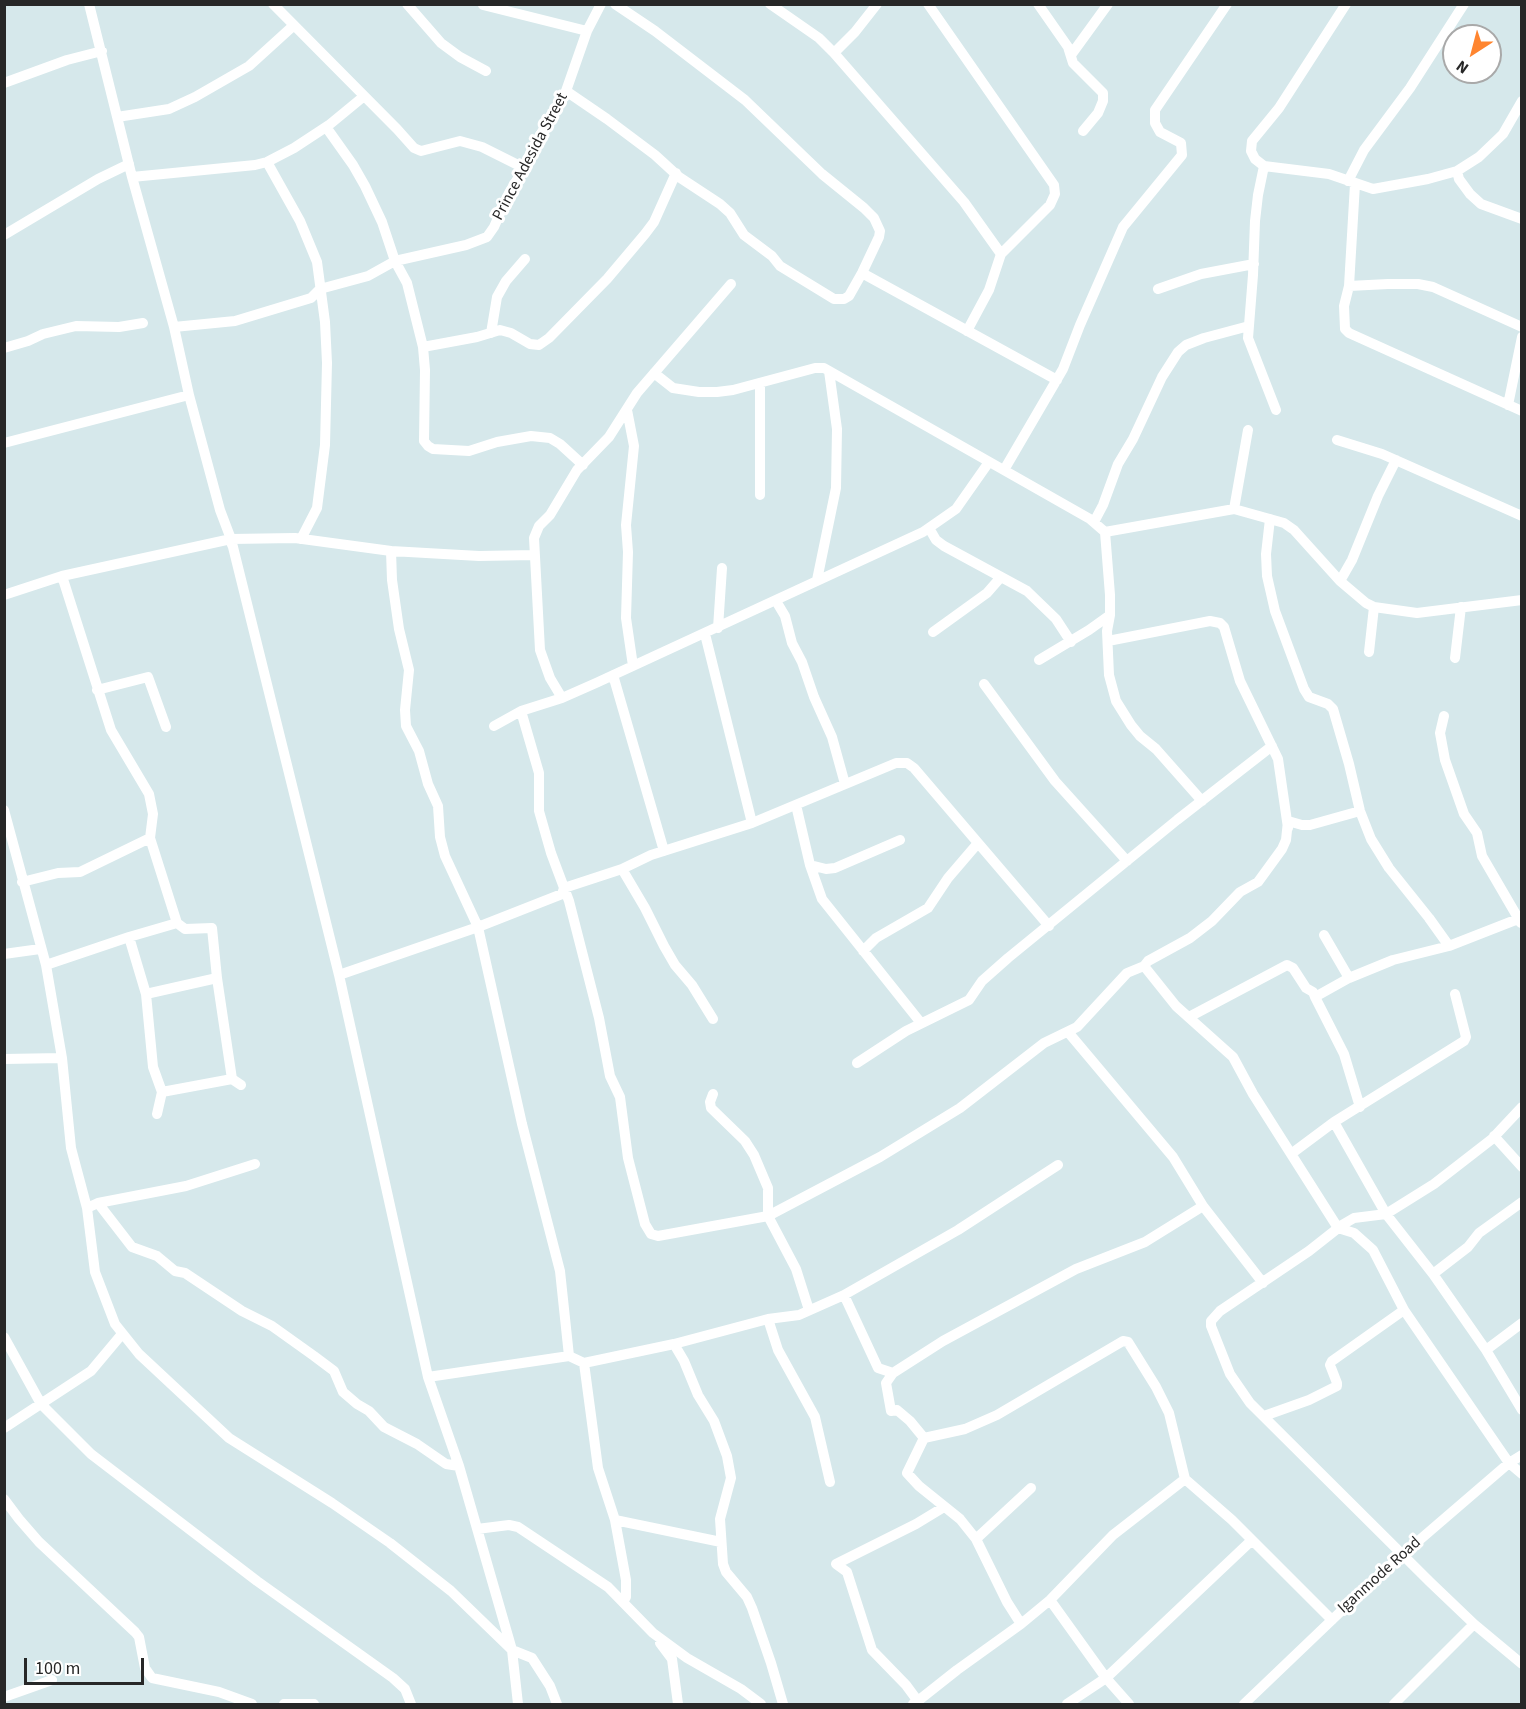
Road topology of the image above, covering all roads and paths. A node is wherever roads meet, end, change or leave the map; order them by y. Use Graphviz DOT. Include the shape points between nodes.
graph roads {
  1 [pos="89,4"];
  2 [pos="273,4"];
  3 [pos="407,4"];
  4 [pos="600,4"];
  5 [pos="615,4"];
  6 [pos="770,4"];
  7 [pos="877,4"];
  8 [pos="928,4"];
  9 [pos="1038,4"];
  10 [pos="1107,4"];
  11 [pos="1227,4"];
  12 [pos="1346,4"];
  13 [pos="1464,4"];
  14 [pos="483,5"];
  15 [pos="294,26"];
  16 [pos="587,32"];
  17 [pos="102,51"];
  18 [pos="834,53"];
  19 [pos="1071,55"];
  20 [pos="486,71"];
  21 [pos="4,83"];
  22 [pos="566,91"];
  23 [pos="363,97"];
  24 [pos="1521,101"];
  25 [pos="117,117"];
  26 [pos="326,127"];
  27 [pos="1083,131"];
  28 [pos="267,162"];
  29 [pos="129,164"];
  30 [pos="1264,166"];
  31 [pos="524,168"];
  32 [pos="1457,171"];
  33 [pos="676,173"];
  34 [pos="132,177"];
  35 [pos="1351,183"];
  36 [pos="1521,219"];
  37 [pos="4,234"];
  38 [pos="1001,254"];
  39 [pos="525,259"];
  40 [pos="395,261"];
  41 [pos="1254,264"];
  42 [pos="862,273"];
  43 [pos="730,284"];
  44 [pos="1349,286"];
  45 [pos="320,289"];
  46 [pos="1158,289"];
  47 [pos="143,322"];
  48 [pos="1249,326"];
  49 [pos="174,327"];
  50 [pos="1521,327"];
  51 [pos="967,331"];
  52 [pos="491,333"];
  53 [pos="1521,337"];
  54 [pos="423,347"];
  55 [pos="4,348"];
  56 [pos="829,370"];
  57 [pos="654,373"];
  58 [pos="1057,380"];
  59 [pos="760,384"];
  60 [pos="189,395"];
  61 [pos="1508,405"];
  62 [pos="627,410"];
  63 [pos="1276,410"];
  64 [pos="1521,411"];
  65 [pos="1248,430"];
  66 [pos="1337,440"];
  67 [pos="4,443"];
  68 [pos="1396,460"];
  69 [pos="989,462"];
  70 [pos="583,465"];
  71 [pos="1004,470"];
  72 [pos="760,495"];
  73 [pos="1234,509"];
  74 [pos="1521,516"];
  75 [pos="1270,519"];
  76 [pos="1094,522"];
  77 [pos="929,528"];
  78 [pos="1105,532"];
  79 [pos="231,538"];
  80 [pos="301,539"];
  81 [pos="392,551"];
  82 [pos="535,555"];
  83 [pos="722,568"];
  84 [pos="62,576"];
  85 [pos="1001,577"];
  86 [pos="818,580"];
  87 [pos="1340,581"];
  88 [pos="4,595"];
  89 [pos="1521,600"];
  90 [pos="776,601"];
  91 [pos="1374,607"];
  92 [pos="1461,607"];
  93 [pos="1110,615"];
  94 [pos="718,628"];
  95 [pos="933,632"];
  96 [pos="705,634"];
  97 [pos="1108,641"];
  98 [pos="1071,642"];
  99 [pos="1369,652"];
  100 [pos="1455,658"];
  101 [pos="1040,660"];
  102 [pos="633,666"];
  103 [pos="613,675"];
  104 [pos="984,684"];
  105 [pos="97,690"];
  106 [pos="562,698"];
  107 [pos="521,711"];
  108 [pos="1444,716"];
  109 [pos="494,726"];
  110 [pos="166,727"];
  111 [pos="1272,746"];
  112 [pos="845,784"];
  113 [pos="1202,801"];
  114 [pos="796,806"];
  115 [pos="4,810"];
  116 [pos="1360,811"];
  117 [pos="295,817"];
  118 [pos="1288,821"];
  119 [pos="752,823"];
  120 [pos="1310,825"];
  121 [pos="150,838"];
  122 [pos="900,840"];
  123 [pos="1286,840"];
  124 [pos="978,843"];
  125 [pos="664,851"];
  126 [pos="1127,861"];
  127 [pos="810,865"];
  128 [pos="622,870"];
  129 [pos="22,882"];
  130 [pos="564,888"];
  131 [pos="1520,921"];
  132 [pos="177,923"];
  133 [pos="1049,926"];
  134 [pos="478,927"];
  135 [pos="1324,935"];
  136 [pos="129,937"];
  137 [pos="1449,946"];
  138 [pos="40,949"];
  139 [pos="863,951"];
  140 [pos="4,954"];
  141 [pos="46,965"];
  142 [pos="1144,966"];
  143 [pos="339,975"];
  144 [pos="217,978"];
  145 [pos="1349,978"];
  146 [pos="146,994"];
  147 [pos="1455,994"];
  148 [pos="1315,997"];
  149 [pos="1189,1017"];
  150 [pos="713,1019"];
  151 [pos="921,1023"];
  152 [pos="1068,1032"];
  153 [pos="62,1058"];
  154 [pos="4,1059"];
  155 [pos="857,1063"];
  156 [pos="162,1092"];
  157 [pos="713,1094"];
  158 [pos="1360,1107"];
  159 [pos="1521,1107"];
  160 [pos="157,1114"];
  161 [pos="1334,1122"];
  162 [pos="1494,1136"];
  163 [pos="1291,1154"];
  164 [pos="255,1164"];
  165 [pos="1058,1165"];
  166 [pos="1521,1167"];
  167 [pos="1521,1202"];
  168 [pos="98,1203"];
  169 [pos="1203,1206"];
  170 [pos="87,1208"];
  171 [pos="1386,1214"];
  172 [pos="768,1216"];
  173 [pos="1338,1228"];
  174 [pos="1433,1274"];
  175 [pos="1263,1283"];
  176 [pos="844,1295"];
  177 [pos="809,1310"];
  178 [pos="1404,1311"];
  179 [pos="768,1319"];
  180 [pos="1521,1323"];
  181 [pos="122,1334"];
  182 [pos="4,1337"];
  183 [pos="674,1344"];
  184 [pos="1486,1350"];
  185 [pos="569,1356"];
  186 [pos="584,1364"];
  187 [pos="878,1368"];
  188 [pos="893,1373"];
  189 [pos="428,1377"];
  190 [pos="886,1383"];
  191 [pos="41,1404"];
  192 [pos="1521,1410"];
  193 [pos="1264,1416"];
  194 [pos="4,1428"];
  195 [pos="924,1438"];
  196 [pos="1521,1455"];
  197 [pos="1509,1463"];
  198 [pos="459,1466"];
  199 [pos="1521,1474"];
  200 [pos="1185,1479"];
  201 [pos="830,1482"];
  202 [pos="1031,1488"];
  203 [pos="4,1499"];
  204 [pos="944,1507"];
  205 [pos="615,1520"];
  206 [pos="477,1529"];
  207 [pos="976,1539"];
  208 [pos="1252,1540"];
  209 [pos="721,1542"];
  210 [pos="1403,1554"];
  211 [pos="1050,1600"];
  212 [pos="623,1602"];
  213 [pos="1332,1620"];
  214 [pos="1021,1624"];
  215 [pos="1474,1624"];
  216 [pos="653,1633"];
  217 [pos="512,1650"];
  218 [pos="1521,1664"];
  219 [pos="1106,1678"];
  220 [pos="52,1680"];
  221 [pos="4,1697"];
  222 [pos="252,1704"];
  223 [pos="284,1704"];
  224 [pos="314,1704"];
  225 [pos="411,1704"];
  226 [pos="518,1704"];
  227 [pos="557,1704"];
  228 [pos="678,1704"];
  229 [pos="761,1704"];
  230 [pos="783,1704"];
  231 [pos="914,1704"];
  232 [pos="1067,1704"];
  233 [pos="1129,1704"];
  234 [pos="1244,1704"];
  235 [pos="1394,1704"];
  1 -- 17 [label="street"];
  2 -- 15 [label="street"];
  3 -- 20 [label="street" via="441,43"];
  4 -- 16 [label="street, Prince Adesida Street"];
  5 -- 42 [label="street" via="745,100 874,218 879,237"];
  6 -- 18 [label="street"];
  7 -- 18 [label="street"];
  8 -- 38 [label="street" via="1054,185 1056,194 1050,205"];
  9 -- 19 [label="street"];
  10 -- 19 [label="street"];
  11 -- 58 [label="street" via="1155,110 1160,132 1181,143 1182,155 1124,227"];
  12 -- 30 [label="street" via="1252,141 1251,151"];
  13 -- 35 [label="street" via="1364,150"];
  14 -- 16 [label="street"];
  15 -- 23 [label="street"];
  15 -- 25 [label="street" via="249,66 195,96 169,109"];
  16 -- 22 [label="street, Prince Adesida Street"];
  17 -- 21 [label="street"];
  17 -- 25 [label="street"];
  18 -- 38 [label="street" via="964,202"];
  19 -- 27 [label="street" via="1073,63 1103,93 1098,113"];
  22 -- 31 [label="street, Prince Adesida Street"];
  22 -- 33 [label="street"];
  23 -- 26 [label="street"];
  23 -- 31 [label="street" via="414,148 421,151 460,141 482,147"];
  24 -- 32 [label="street" via="1503,134"];
  25 -- 29 [label="street"];
  26 -- 28 [label="street"];
  26 -- 40 [label="street" via="365,186"];
  28 -- 34 [label="street"];
  28 -- 45 [label="street" via="300,221 317,262"];
  29 -- 34 [label="street"];
  29 -- 37 [label="street"];
  30 -- 35 [label="street" via="1329,174"];
  30 -- 41 [label="street" via="1256,212"];
  31 -- 40 [label="street, Prince Adesida Street" via="487,237"];
  32 -- 35 [label="street" via="1373,189"];
  32 -- 36 [label="street" via="1459,179 1481,204"];
  33 -- 42 [label="street" via="730,213 744,235 780,266 834,299 849,296"];
  33 -- 52 [label="street" via="645,234 549,338 539,345 500,330"];
  34 -- 49 [label="street"];
  35 -- 44 [label="street"];
  38 -- 51 [label="street" via="989,290"];
  39 -- 52 [label="street" via="497,297"];
  40 -- 45 [label="street, Prince Adesida Street" via="368,276"];
  40 -- 54 [label="street" via="407,283"];
  41 -- 46 [label="street" via="1201,274"];
  41 -- 48 [label="street"];
  42 -- 51 [label="street"];
  43 -- 57 [label="street"];
  44 -- 50 [label="street" via="1433,287"];
  44 -- 61 [label="street" via="1343,316 1349,333"];
  45 -- 49 [label="street, Prince Adesida Street" via="311,298 235,321"];
  45 -- 80 [label="street" via="327,363 325,445 317,508"];
  47 -- 55 [label="street" via="119,327 75,326"];
  48 -- 63 [label="street" via="1248,338"];
  48 -- 76 [label="street" via="1195,341 1178,352 1118,464"];
  49 -- 60 [label="street"];
  51 -- 58 [label="street"];
  52 -- 54 [label="street"];
  53 -- 61 [label="street"];
  54 -- 70 [label="street" via="424,441 428,446 469,451 531,436 550,438"];
  56 -- 59 [label="street" via="815,368"];
  56 -- 69 [label="street"];
  56 -- 86 [label="street" via="837,429 837,488"];
  57 -- 59 [label="street" via="673,388 699,392"];
  57 -- 62 [label="street"];
  58 -- 71 [label="street"];
  59 -- 72 [label="street"];
  60 -- 67 [label="street"];
  60 -- 79 [label="street"];
  61 -- 64 [label="street"];
  62 -- 70 [label="street"];
  62 -- 102 [label="street" via="634,446 626,525 626,618"];
  65 -- 73 [label="street"];
  66 -- 68 [label="street"];
  68 -- 74 [label="street"];
  68 -- 87 [label="street"];
  69 -- 71 [label="street"];
  69 -- 77 [label="street" via="956,509"];
  70 -- 82 [label="street" via="539,526 534,538"];
  71 -- 76 [label="street"];
  73 -- 75 [label="street"];
  73 -- 78 [label="street"];
  75 -- 87 [label="street" via="1284,523 1301,536"];
  75 -- 116 [label="street" via="1267,565 1275,611 1306,694 1333,709"];
  76 -- 78 [label="street"];
  77 -- 85 [label="street" via="944,546"];
  77 -- 86 [label="street"];
  78 -- 93 [label="street"];
  79 -- 80 [label="street"];
  79 -- 84 [label="street"];
  79 -- 117 [label="street"];
  79 -- 143 [label="street"];
  80 -- 81 [label="street"];
  81 -- 82 [label="street"];
  81 -- 134 [label="street" via="399,629 410,670 406,726 438,806 445,856"];
  82 -- 106 [label="street" via="540,650 549,678"];
  83 -- 94 [label="street"];
  84 -- 88 [label="street"];
  84 -- 105 [label="street"];
  85 -- 95 [label="street" via="987,593"];
  85 -- 98 [label="street" via="1042,603"];
  86 -- 90 [label="street"];
  87 -- 91 [label="street"];
  89 -- 92 [label="street"];
  90 -- 94 [label="street"];
  90 -- 112 [label="street" via="832,736"];
  91 -- 92 [label="street" via="1417,613"];
  91 -- 99 [label="street"];
  92 -- 100 [label="street"];
  93 -- 97 [label="street"];
  93 -- 98 [label="street"];
  94 -- 96 [label="street"];
  96 -- 102 [label="street"];
  96 -- 119 [label="street"];
  97 -- 111 [label="street" via="1210,621 1220,623 1240,681"];
  97 -- 113 [label="street" via="1112,688 1123,714"];
  98 -- 101 [label="street"];
  102 -- 103 [label="street"];
  103 -- 106 [label="street"];
  103 -- 125 [label="street"];
  104 -- 126 [label="street" via="1054,781"];
  105 -- 110 [label="street" via="148,677"];
  105 -- 121 [label="street" via="111,730 149,794 153,814"];
  106 -- 107 [label="street"];
  107 -- 109 [label="street"];
  107 -- 130 [label="street" via="540,773 539,811"];
  108 -- 131 [label="street" via="1440,733 1445,760 1464,814 1477,833 1482,856"];
  111 -- 113 [label="street"];
  111 -- 118 [label="street" via="1278,759"];
  112 -- 114 [label="street"];
  112 -- 124 [label="street" via="896,763 907,763"];
  113 -- 126 [label="street"];
  114 -- 119 [label="street"];
  114 -- 127 [label="street"];
  115 -- 129 [label="street"];
  116 -- 120 [label="street"];
  116 -- 137 [label="street" via="1389,868"];
  118 -- 120 [label="street"];
  118 -- 123 [label="street"];
  119 -- 125 [label="street"];
  120 -- 123 [label="street"];
  121 -- 129 [label="street" via="87,870"];
  121 -- 132 [label="street"];
  122 -- 127 [label="street" via="835,868"];
  123 -- 142 [label="street" via="1258,882 1240,892 1190,938"];
  124 -- 133 [label="street"];
  124 -- 139 [label="street" via="928,908 876,938"];
  125 -- 128 [label="street"];
  126 -- 133 [label="street"];
  127 -- 139 [label="street" via="822,899"];
  128 -- 130 [label="street"];
  128 -- 150 [label="street" via="664,946"];
  129 -- 138 [label="street"];
  130 -- 134 [label="street" via="562,894"];
  130 -- 172 [label="street" via="599,1018 610,1076 620,1097 628,1158 647,1230 664,1236"];
  131 -- 137 [label="street"];
  132 -- 136 [label="street"];
  132 -- 144 [label="street" via="185,929 212,928"];
  133 -- 151 [label="street" via="982,981 969,1000"];
  134 -- 143 [label="street"];
  134 -- 185 [label="street" via="560,1271"];
  135 -- 145 [label="street"];
  136 -- 141 [label="street"];
  136 -- 146 [label="street"];
  137 -- 145 [label="street" via="1393,960"];
  138 -- 140 [label="street"];
  138 -- 141 [label="street"];
  139 -- 151 [label="street"];
  141 -- 153 [label="street"];
  142 -- 149 [label="street"];
  142 -- 152 [label="street" via="1127,973"];
  143 -- 189 [label="street"];
  144 -- 146 [label="street"];
  144 -- 156 [label="street" via="237,1082"];
  145 -- 148 [label="street"];
  146 -- 156 [label="street" via="153,1067"];
  147 -- 158 [label="street" via="1464,1041"];
  148 -- 149 [label="street" via="1287,964"];
  148 -- 158 [label="street" via="1344,1054"];
  149 -- 163 [label="street" via="1233,1057"];
  151 -- 155 [label="street"];
  152 -- 169 [label="street" via="1173,1157"];
  152 -- 172 [label="street" via="1044,1043 960,1108 880,1157"];
  153 -- 154 [label="street"];
  153 -- 170 [label="street" via="71,1148"];
  156 -- 160 [label="street"];
  157 -- 172 [label="street" via="711,1108 754,1155 768,1188"];
  158 -- 161 [label="street"];
  159 -- 162 [label="street"];
  161 -- 163 [label="street"];
  161 -- 171 [label="street"];
  162 -- 166 [label="street"];
  162 -- 171 [label="street" via="1434,1184"];
  163 -- 173 [label="street"];
  164 -- 168 [label="street" via="186,1186"];
  165 -- 176 [label="street" via="958,1230"];
  167 -- 174 [label="street"];
  168 -- 170 [label="street"];
  168 -- 198 [label="street" via="132,1247 157,1256 175,1271 185,1273 272,1326 334,1371 343,1392 384,1427 446,1464"];
  169 -- 175 [label="street"];
  169 -- 188 [label="street" via="1145,1242 1076,1269 943,1341"];
  170 -- 181 [label="street" via="95,1272"];
  171 -- 173 [label="street" via="1354,1218"];
  171 -- 174 [label="street"];
  172 -- 177 [label="street" via="796,1269"];
  173 -- 175 [label="street"];
  173 -- 178 [label="street" via="1354,1233 1373,1250"];
  174 -- 184 [label="street"];
  175 -- 193 [label="street" via="1214,1316 1211,1326 1235,1383"];
  176 -- 177 [label="street"];
  176 -- 187 [label="street"];
  177 -- 179 [label="street"];
  178 -- 193 [label="street" via="1332,1361 1337,1386"];
  178 -- 197 [label="street"];
  179 -- 183 [label="street"];
  179 -- 201 [label="street" via="778,1350 815,1417"];
  180 -- 184 [label="street"];
  181 -- 191 [label="street" via="90,1371"];
  181 -- 217 [label="street" via="217,1427 390,1543 451,1591"];
  182 -- 191 [label="street"];
  183 -- 186 [label="street"];
  183 -- 209 [label="street" via="714,1421 727,1456 731,1478 722,1508"];
  184 -- 192 [label="street"];
  185 -- 186 [label="street"];
  185 -- 189 [label="street"];
  186 -- 205 [label="street" via="598,1468"];
  187 -- 188 [label="street"];
  187 -- 190 [label="street"];
  188 -- 190 [label="street"];
  189 -- 198 [label="street"];
  190 -- 195 [label="street" via="891,1411 897,1410"];
  191 -- 194 [label="street"];
  191 -- 225 [label="street" via="124,1481 393,1678 405,1689"];
  193 -- 210 [label="street"];
  195 -- 200 [label="street" via="965,1429 997,1415 1123,1341 1128,1342 1169,1413"];
  195 -- 204 [label="street" via="907,1473"];
  196 -- 197 [label="street, Iganmode Road"];
  197 -- 199 [label="street"];
  197 -- 210 [label="street, Iganmode Road"];
  198 -- 206 [label="street"];
  200 -- 208 [label="street"];
  200 -- 211 [label="street" via="1113,1535"];
  202 -- 207 [label="street"];
  203 -- 222 [label="street" via="39,1542 135,1632 152,1678 219,1692"];
  204 -- 207 [label="street"];
  204 -- 231 [label="street" via="836,1564 847,1572 872,1650 906,1685 917,1700"];
  205 -- 209 [label="street"];
  205 -- 212 [label="street" via="626,1580"];
  206 -- 212 [label="street" via="518,1527 608,1587"];
  206 -- 217 [label="street"];
  207 -- 214 [label="street"];
  208 -- 213 [label="street"];
  208 -- 219 [label="street"];
  209 -- 230 [label="street" via="726,1572 752,1608"];
  210 -- 213 [label="street, Iganmode Road"];
  210 -- 215 [label="street"];
  211 -- 214 [label="street"];
  211 -- 219 [label="street"];
  212 -- 216 [label="street"];
  213 -- 234 [label="street, Iganmode Road"];
  214 -- 231 [label="street"];
  215 -- 218 [label="street"];
  215 -- 235 [label="street"];
  216 -- 228 [label="street" via="672,1659"];
  216 -- 229 [label="street" via="687,1659"];
  217 -- 226 [label="street"];
  217 -- 227 [label="street" via="532,1658"];
  219 -- 232 [label="street"];
  219 -- 233 [label="street"];
  220 -- 221 [label="street"];
  223 -- 224 [label="street"];
}
